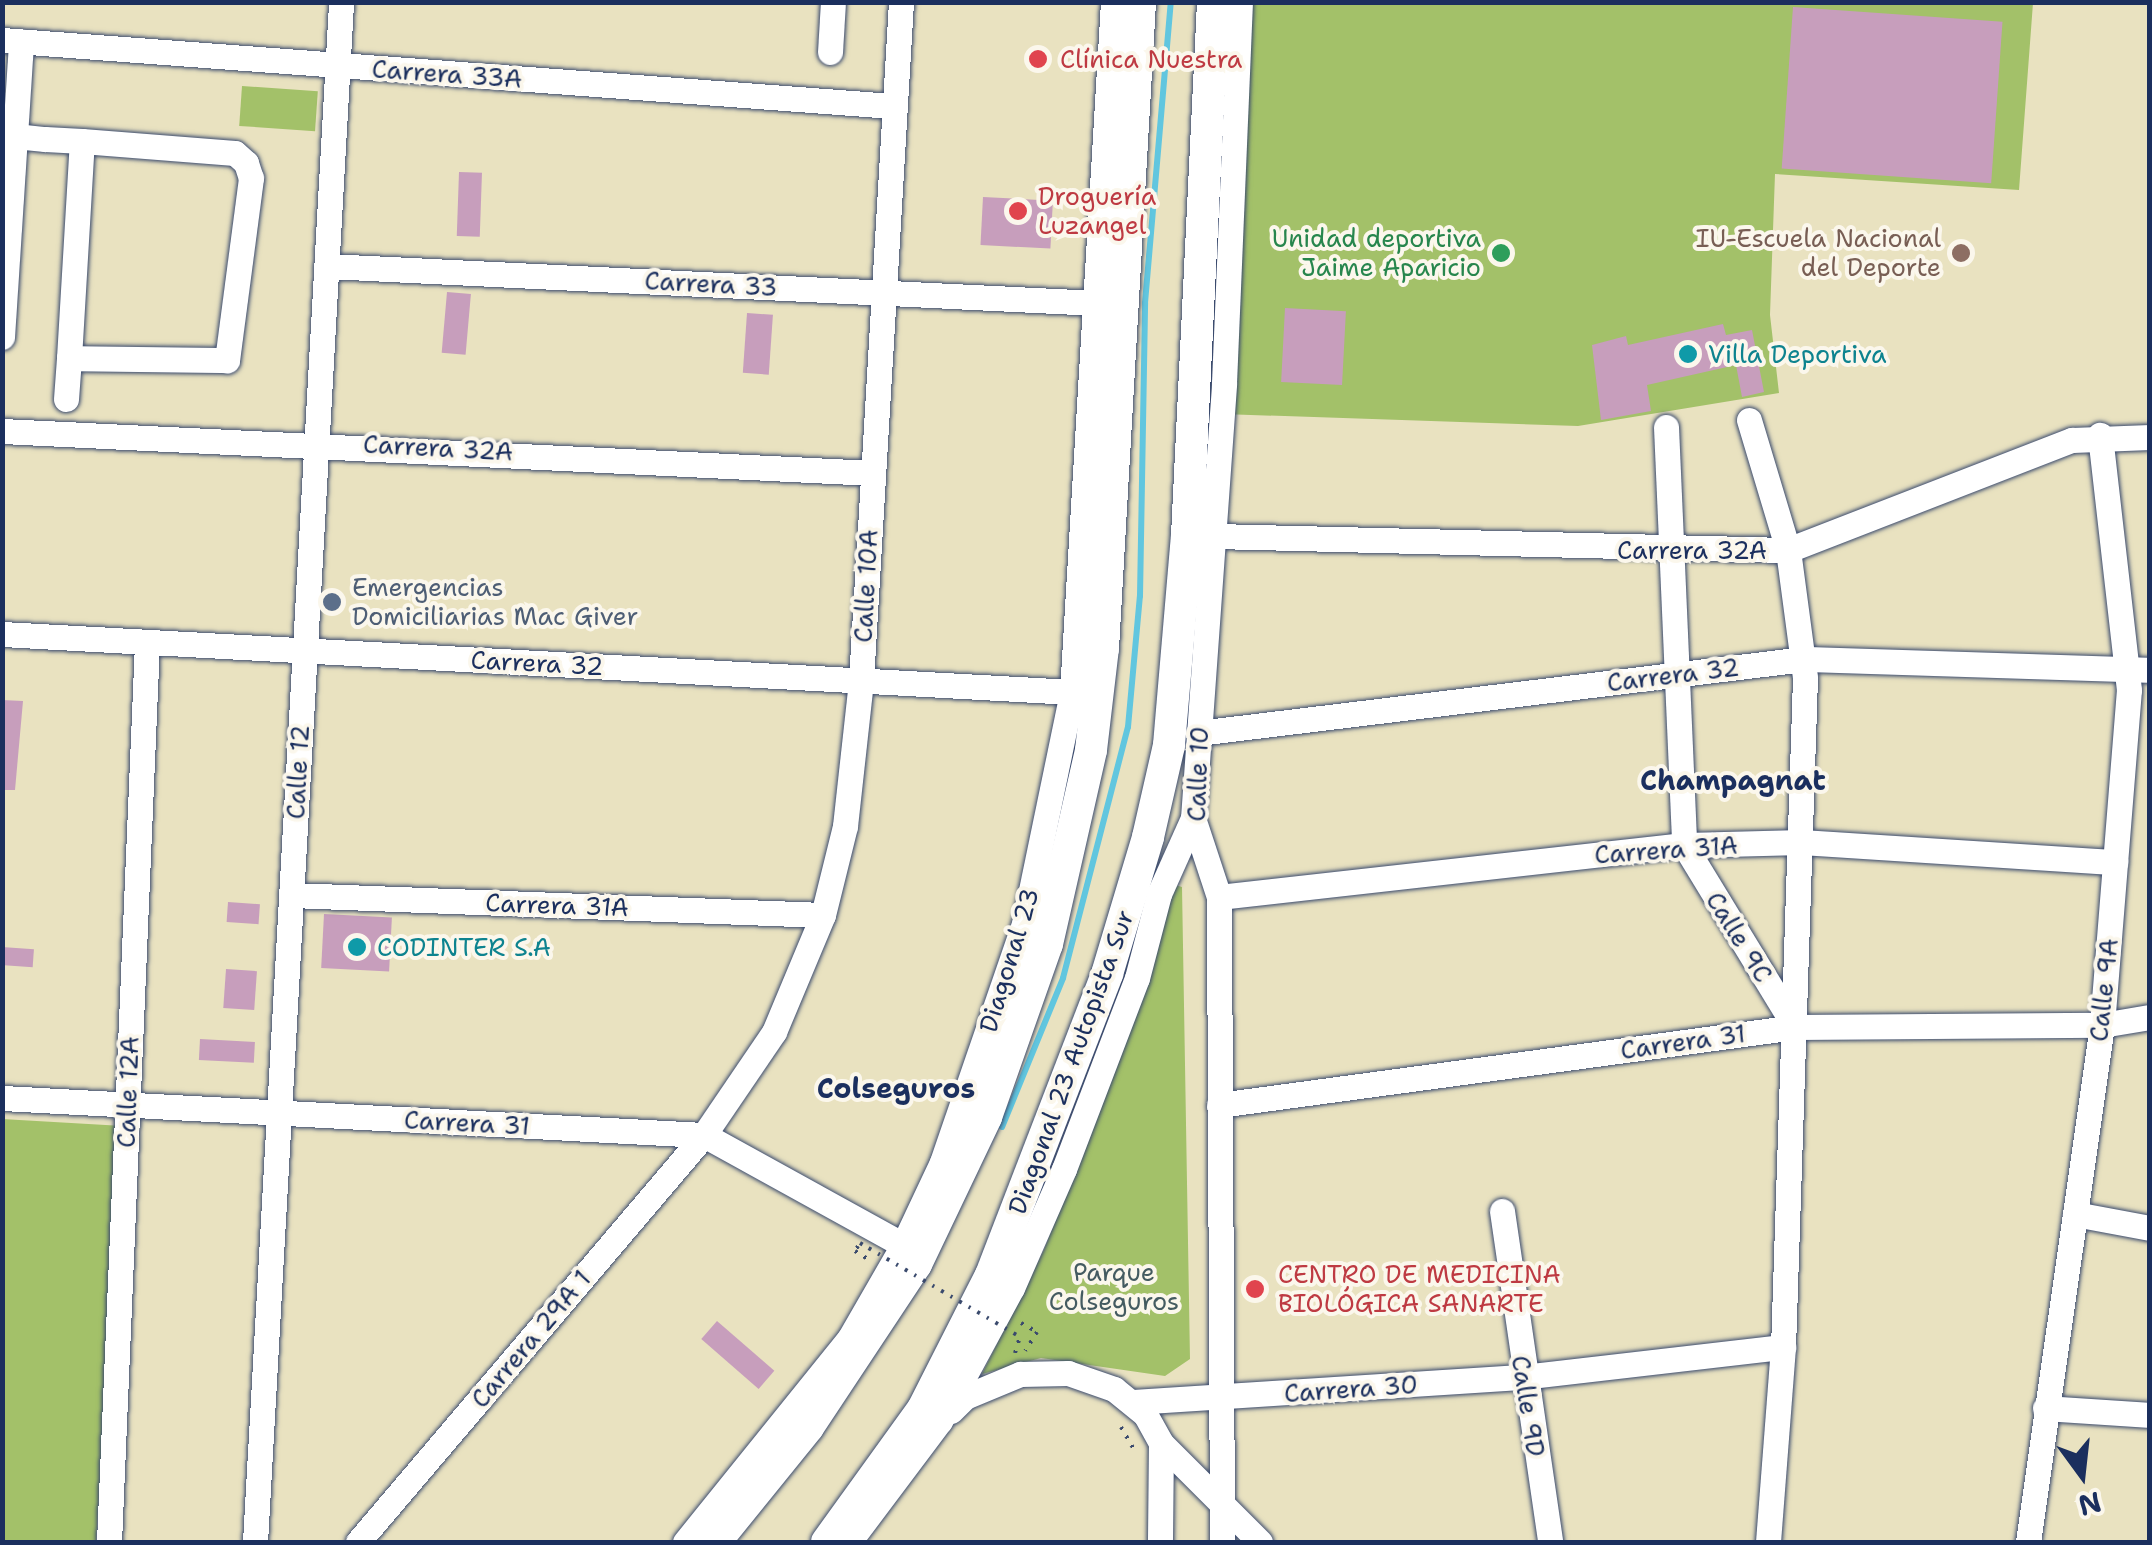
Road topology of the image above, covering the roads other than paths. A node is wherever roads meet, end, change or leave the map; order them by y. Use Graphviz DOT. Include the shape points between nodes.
graph roads {
  1 [pos="341,2"];
  2 [pos="833,2"];
  3 [pos="901,2"];
  4 [pos="1113,2"];
  5 [pos="1140,2"];
  6 [pos="1214,2"];
  7 [pos="1240,2"];
  8 [pos="12,41"];
  9 [pos="830,52"];
  10 [pos="338,66"];
  11 [pos="892,106"];
  12 [pos="15,136"];
  13 [pos="82,141"];
  14 [pos="326,266"];
  15 [pos="884,292"];
  16 [pos="1096,303"];
  17 [pos="2,338"];
  18 [pos="1198,353"];
  19 [pos="69,358"];
  20 [pos="1224,380"];
  21 [pos="66,399"];
  22 [pos="1195,405"];
  23 [pos="1750,420"];
  24 [pos="1666,427"];
  25 [pos="2,430"];
  26 [pos="2100,435"];
  27 [pos="2150,437"];
  28 [pos="317,441"];
  29 [pos="873,473"];
  30 [pos="1200,536"];
  31 [pos="1097,539"];
  32 [pos="1788,550"];
  33 [pos="1668,551"];
  34 [pos="2,634"];
  35 [pos="146,642"];
  36 [pos="305,651"];
  37 [pos="1804,659"];
  38 [pos="2139,670"];
  39 [pos="1676,675"];
  40 [pos="860,681"];
  41 [pos="1072,692"];
  42 [pos="1198,733"];
  43 [pos="1193,818"];
  44 [pos="1802,842"];
  45 [pos="1684,845"];
  46 [pos="2115,862"];
  47 [pos="291,895"];
  48 [pos="1219,897"];
  49 [pos="823,915"];
  50 [pos="2150,1018"];
  51 [pos="2102,1024"];
  52 [pos="1795,1027"];
  53 [pos="2,1098"];
  54 [pos="128,1104"];
  55 [pos="1218,1105"];
  56 [pos="279,1113"];
  57 [pos="704,1136"];
  58 [pos="1045,1181"];
  59 [pos="1502,1210"];
  60 [pos="2076,1214"];
  61 [pos="2150,1228"];
  62 [pos="902,1245"];
  63 [pos="1784,1346"];
  64 [pos="1523,1377"];
  65 [pos="1218,1398"];
  66 [pos="2045,1408"];
  67 [pos="1124,1410"];
  68 [pos="2150,1415"];
  69 [pos="940,1421"];
  70 [pos="1160,1443"];
  71 [pos="1222,1508"];
  72 [pos="109,1542"];
  73 [pos="255,1542"];
  74 [pos="358,1542"];
  75 [pos="685,1542"];
  76 [pos="714,1542"];
  77 [pos="827,1542"];
  78 [pos="850,1542"];
  79 [pos="1160,1542"];
  80 [pos="1222,1542"];
  81 [pos="1260,1542"];
  82 [pos="1550,1542"];
  83 [pos="1768,1542"];
  84 [pos="2028,1542"];
  1 -- 10 [label="street, Calle 12"];
  2 -- 9 [label="street"];
  3 -- 11 [label="street, Calle 10A"];
  4 -- 16 [label="street"];
  5 -- 31 [label="main road"];
  6 -- 18 [label="main road, Calle 10"];
  7 -- 20 [label="street, Calle 10"];
  8 -- 10 [label="street, Carrera 33A"];
  8 -- 12 [label="street"];
  10 -- 11 [label="street, Carrera 33A"];
  10 -- 14 [label="street, Calle 12"];
  11 -- 15 [label="street, Calle 10A"];
  12 -- 13 [label="street"];
  12 -- 17 [label="street"];
  13 -- 19 [label="street"];
  13 -- 19 [label="street" via="235,153 251,178 227,360"];
  14 -- 15 [label="street, Carrera 33"];
  14 -- 28 [label="street, Calle 12"];
  15 -- 16 [label="street, Carrera 33"];
  15 -- 29 [label="street, Calle 10A"];
  16 -- 31 [label="street"];
  18 -- 20 [label="main road"];
  18 -- 22 [label="main road, Calle 10"];
  19 -- 21 [label="street"];
  20 -- 22 [label="main road"];
  20 -- 30 [label="street, Calle 10"];
  22 -- 30 [label="main road, Calle 10"];
  23 -- 32 [label="street, Calle 9C"];
  24 -- 33 [label="street, Calle 9C"];
  25 -- 28 [label="street, Carrera 32A"];
  26 -- 27 [label="street, Carrera 32A"];
  26 -- 32 [label="street, Carrera 32A"];
  26 -- 38 [label="street, Calle 9A"];
  28 -- 29 [label="street, Carrera 32A"];
  28 -- 36 [label="street, Calle 12"];
  29 -- 40 [label="street, Calle 10A"];
  30 -- 33 [label="street, Carrera 32A"];
  30 -- 42 [label="street, Calle 10"];
  30 -- 58 [label="main road, Diagonal 23 Autopista Sur" via="1148,837"];
  31 -- 41 [label="street, Diagonal 23"];
  31 -- 76 [label="main road" via="1091,750 1047,944 986,1117 916,1264 869,1342"];
  32 -- 33 [label="street, Carrera 32A"];
  32 -- 37 [label="street, Calle 9C"];
  33 -- 39 [label="street, Calle 9C"];
  34 -- 35 [label="street, Carrera 32"];
  35 -- 36 [label="street, Carrera 32"];
  35 -- 54 [label="street, Calle 12A"];
  36 -- 40 [label="street, Carrera 32"];
  36 -- 47 [label="street, Calle 12"];
  37 -- 38 [label="street, Carrera 32"];
  37 -- 39 [label="street, Carrera 32"];
  37 -- 44 [label="street, Calle 9C"];
  38 -- 46 [label="street, Calle 9A"];
  39 -- 42 [label="street, Carrera 32"];
  39 -- 45 [label="street, Calle 9C"];
  40 -- 41 [label="street, Carrera 32"];
  40 -- 49 [label="street, Calle 10A" via="846,826"];
  41 -- 62 [label="street, Diagonal 23" via="1024,924 942,1162"];
  42 -- 43 [label="street, Calle 10"];
  43 -- 48 [label="street, Calle 10"];
  43 -- 58 [label="street" via="1159,894 1137,978"];
  44 -- 45 [label="street, Carrera 31A"];
  44 -- 46 [label="street, Carrera 31A"];
  44 -- 52 [label="street, Calle 9C"];
  45 -- 48 [label="street, Carrera 31A"];
  45 -- 52 [label="street, Calle 9C"];
  46 -- 51 [label="street, Calle 9A"];
  47 -- 49 [label="street, Carrera 31A"];
  47 -- 56 [label="street, Calle 12"];
  48 -- 55 [label="street, Calle 10"];
  49 -- 57 [label="street, Calle 10A" via="774,1032"];
  50 -- 51 [label="street, Carrera 31"];
  51 -- 52 [label="street, Carrera 31"];
  51 -- 60 [label="street, Calle 9A"];
  52 -- 55 [label="street, Carrera 31"];
  52 -- 63 [label="street, Calle 9C"];
  53 -- 54 [label="street, Carrera 31"];
  54 -- 56 [label="street, Carrera 31"];
  54 -- 72 [label="street, Calle 12A"];
  55 -- 65 [label="street, Calle 10"];
  56 -- 57 [label="street, Carrera 31"];
  56 -- 73 [label="street, Calle 12"];
  57 -- 62 [label="street, Carrera 31"];
  57 -- 74 [label="street, Carrera 29A 1"];
  58 -- 69 [label="street" via="1012,1288"];
  58 -- 77 [label="main road, Diagonal 23 Autopista Sur" via="923,1409"];
  59 -- 64 [label="street, Calle 9D"];
  60 -- 61 [label="street"];
  60 -- 66 [label="street, Calle 9A"];
  62 -- 75 [label="street, Diagonal 23" via="849,1340"];
  63 -- 64 [label="street, Carrera 30"];
  63 -- 83 [label="street, Calle 9C"];
  64 -- 65 [label="street, Carrera 30"];
  64 -- 82 [label="street, Calle 9D"];
  65 -- 67 [label="street, Carrera 30"];
  65 -- 71 [label="street, Calle 10"];
  66 -- 68 [label="street"];
  66 -- 84 [label="street, Calle 9A"];
  67 -- 69 [label="street" via="1092,1378 1044,1371 996,1380"];
  67 -- 70 [label="street"];
  69 -- 78 [label="street"];
  70 -- 71 [label="street"];
  70 -- 79 [label="street"];
  71 -- 80 [label="street, Calle 10"];
  71 -- 81 [label="street"];
}
